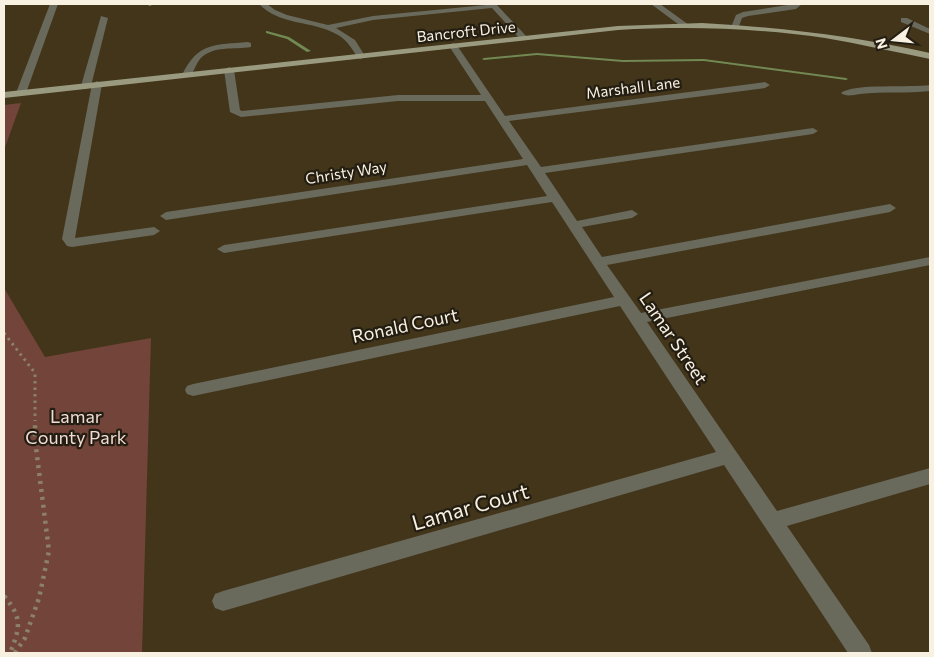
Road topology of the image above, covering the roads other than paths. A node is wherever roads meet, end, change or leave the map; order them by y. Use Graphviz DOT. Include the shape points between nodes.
graph roads {
  1 [pos="54,4"];
  2 [pos="263,4"];
  3 [pos="655,4"];
  4 [pos="798,4"];
  5 [pos="493,5"];
  6 [pos="104,18"];
  7 [pos="904,20"];
  8 [pos="685,25"];
  9 [pos="329,27"];
  10 [pos="735,27"];
  11 [pos="930,32"];
  12 [pos="524,38"];
  13 [pos="248,45"];
  14 [pos="453,46"];
  15 [pos="361,56"];
  16 [pos="930,56"];
  17 [pos="229,70"];
  18 [pos="187,75"];
  19 [pos="92,85"];
  20 [pos="766,85"];
  21 [pos="930,88"];
  22 [pos="846,92"];
  23 [pos="21,93"];
  24 [pos="4,95"];
  25 [pos="489,98"];
  26 [pos="504,119"];
  27 [pos="813,131"];
  28 [pos="534,166"];
  29 [pos="556,198"];
  30 [pos="890,208"];
  31 [pos="632,214"];
  32 [pos="166,216"];
  33 [pos="574,225"];
  34 [pos="154,231"];
  35 [pos="224,249"];
  36 [pos="930,261"];
  37 [pos="598,262"];
  38 [pos="625,300"];
  39 [pos="637,319"];
  40 [pos="193,390"];
  41 [pos="729,456"];
  42 [pos="930,476"];
  43 [pos="772,521"];
  44 [pos="223,601"];
  45 [pos="861,653"];
  1 -- 23 [label="street"];
  2 -- 9 [label="street" via="276,13"];
  3 -- 8 [label="street"];
  4 -- 10 [label="street" via="796,8 746,14 739,17"];
  5 -- 9 [label="street" via="373,18"];
  5 -- 12 [label="street"];
  6 -- 19 [label="street"];
  7 -- 11 [label="street"];
  8 -- 10 [label="main road, Bancroft Drive"];
  8 -- 12 [label="main road, Bancroft Drive"];
  9 -- 15 [label="street" via="345,36 358,48"];
  10 -- 16 [label="main road, Bancroft Drive" via="827,36"];
  12 -- 14 [label="main road, Bancroft Drive"];
  13 -- 18 [label="street" via="203,51"];
  14 -- 15 [label="main road, Bancroft Drive"];
  14 -- 25 [label="street, Lamar Street"];
  15 -- 17 [label="main road, Bancroft Drive"];
  17 -- 18 [label="main road, Bancroft Drive"];
  17 -- 25 [label="street" via="235,112 241,114 398,98"];
  18 -- 19 [label="main road, Bancroft Drive"];
  19 -- 23 [label="main road, Bancroft Drive"];
  19 -- 34 [label="street" via="68,239 72,243 83,242"];
  20 -- 26 [label="street, Marshall Lane"];
  21 -- 22 [label="street"];
  23 -- 24 [label="main road, Bancroft Drive"];
  25 -- 26 [label="street, Lamar Street"];
  26 -- 28 [label="street, Lamar Street"];
  27 -- 28 [label="street, Christy Way"];
  28 -- 29 [label="street, Lamar Street"];
  28 -- 32 [label="street, Christy Way"];
  29 -- 33 [label="street, Lamar Street"];
  29 -- 35 [label="street"];
  30 -- 37 [label="street"];
  31 -- 33 [label="street"];
  33 -- 37 [label="street, Lamar Street"];
  36 -- 39 [label="street"];
  37 -- 38 [label="street, Lamar Street"];
  38 -- 39 [label="street, Lamar Street"];
  38 -- 40 [label="street, Ronald Court"];
  39 -- 41 [label="street, Lamar Street"];
  41 -- 43 [label="street, Lamar Street"];
  41 -- 44 [label="street, Lamar Court"];
  42 -- 43 [label="street"];
  43 -- 45 [label="street, Lamar Street"];
}
